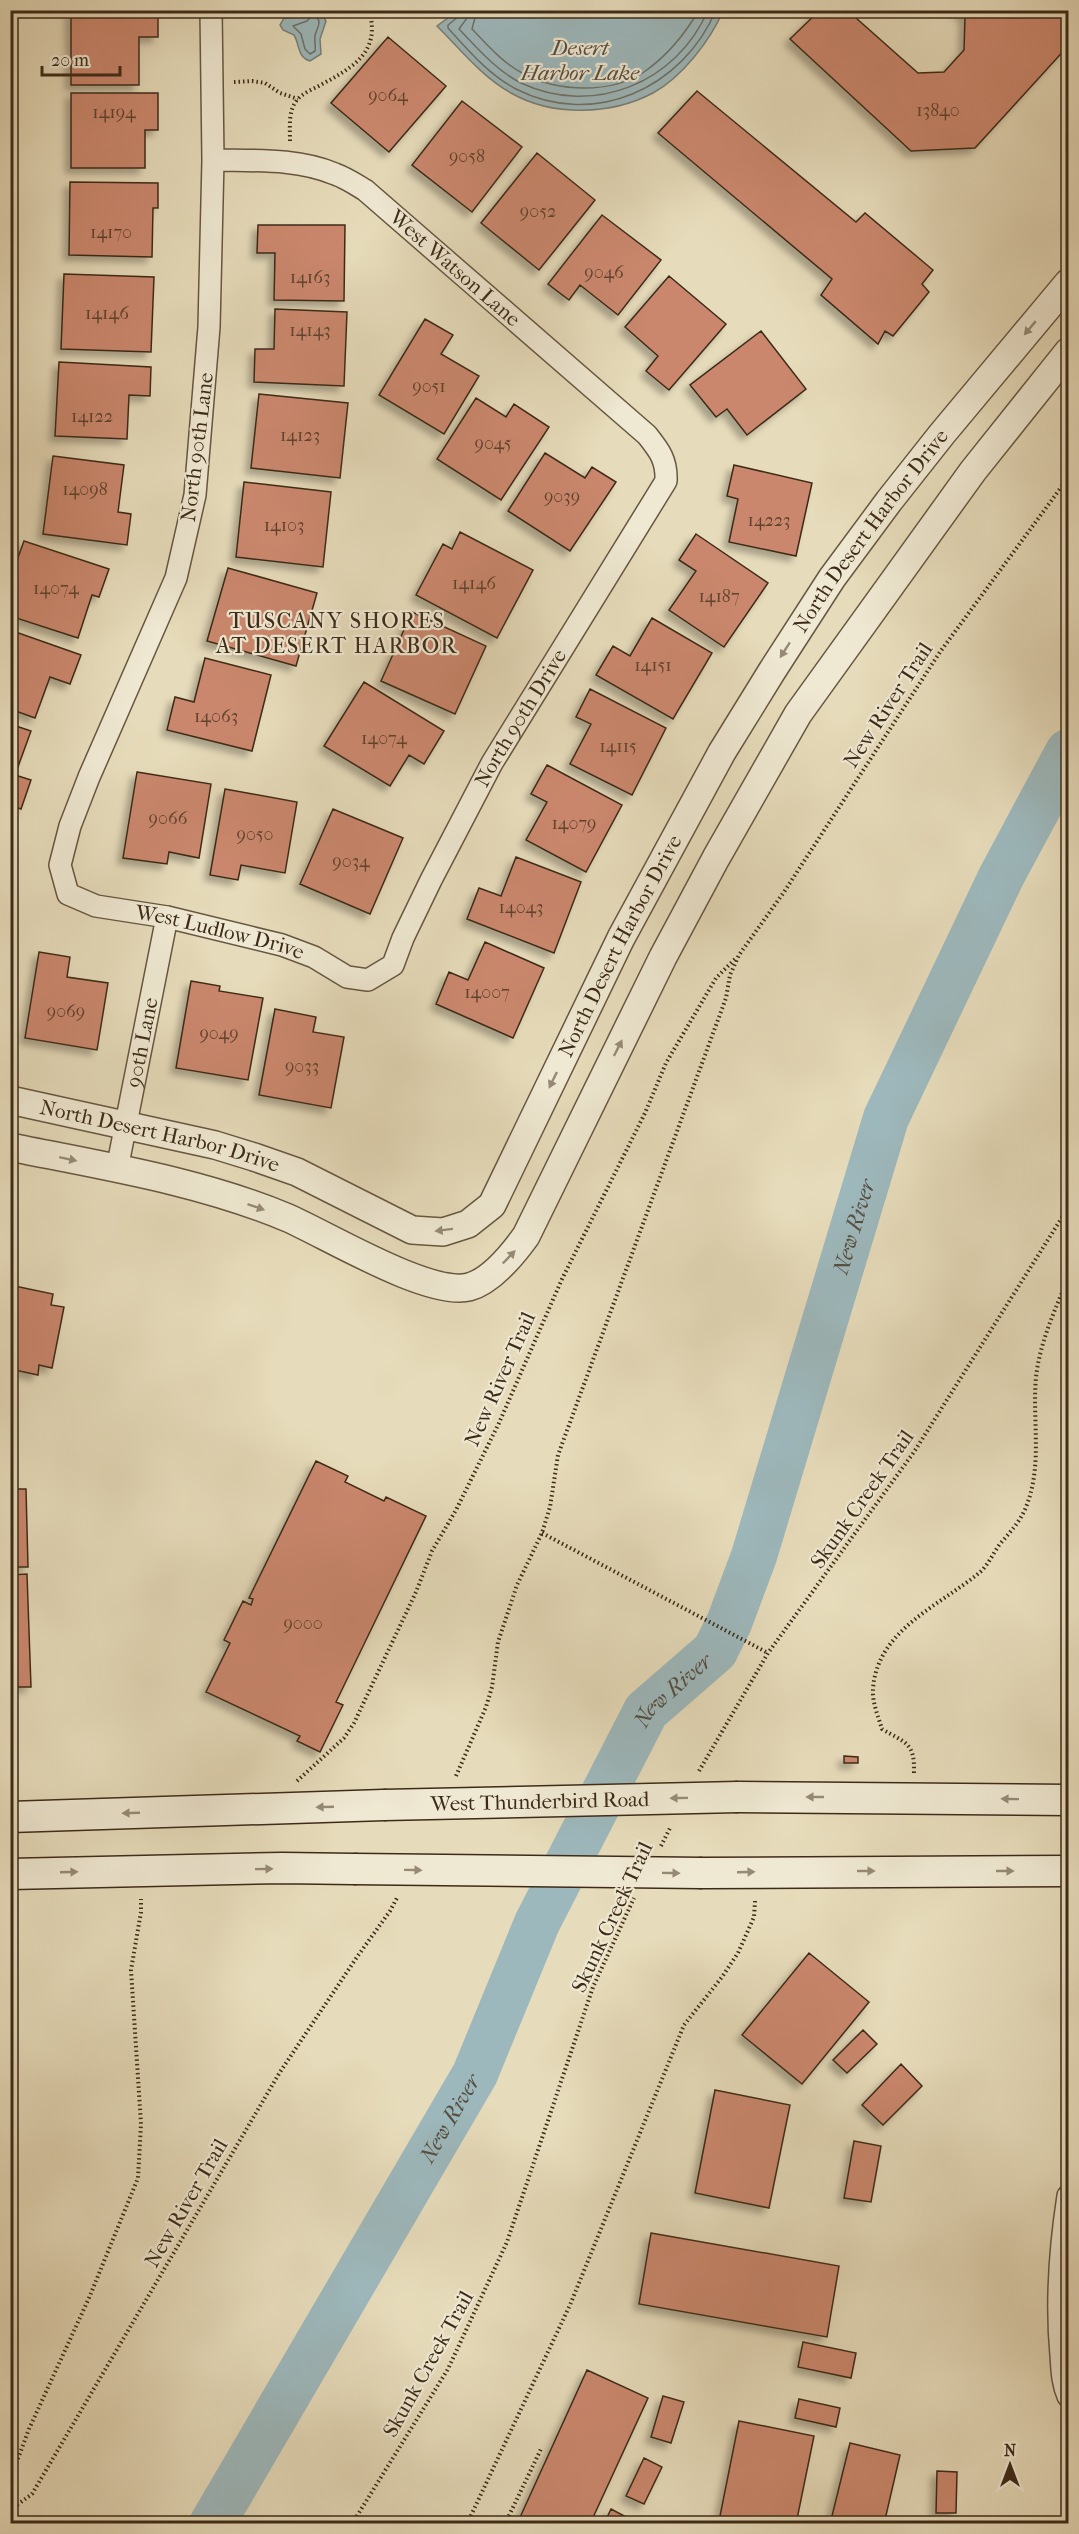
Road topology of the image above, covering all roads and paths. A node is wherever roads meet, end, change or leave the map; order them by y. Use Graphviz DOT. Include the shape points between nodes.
graph roads {
  1 [pos="211,10"];
  2 [pos="369,10"];
  3 [pos="212,84"];
  4 [pos="298,99"];
  5 [pos="213,160"];
  6 [pos="290,162"];
  7 [pos="1068,284"];
  8 [pos="1068,352"];
  9 [pos="661,453"];
  10 [pos="1068,478"];
  11 [pos="68,894"];
  12 [pos="166,917"];
  13 [pos="739,955"];
  14 [pos="368,980"];
  15 [pos="10,1100"];
  16 [pos="126,1125"];
  17 [pos="10,1147"];
  18 [pos="117,1169"];
  19 [pos="1068,1208"];
  20 [pos="1068,1278"];
  21 [pos="542,1533"];
  22 [pos="768,1653"];
  23 [pos="458,1773"];
  24 [pos="695,1780"];
  25 [pos="913,1798"];
  26 [pos="1068,1800"];
  27 [pos="280,1808"];
  28 [pos="10,1817"];
  29 [pos="674,1821"];
  30 [pos="658,1852"];
  31 [pos="141,1871"];
  32 [pos="757,1871"];
  33 [pos="1068,1871"];
  34 [pos="10,1874"];
  35 [pos="636,1893"];
  36 [pos="390,1911"];
  37 [pos="1068,2196"];
  38 [pos="1068,2396"];
  39 [pos="541,2449"];
  40 [pos="10,2480"];
  41 [pos="10,2510"];
  42 [pos="352,2523"];
  43 [pos="468,2523"];
  44 [pos="505,2523"];
  1 -- 3 [label="street, North 90th Lane"];
  2 -- 4 [label="path" via="372,30 363,56 350,69"];
  3 -- 4 [label="path" via="259,81"];
  3 -- 5 [label="street, North 90th Lane"];
  4 -- 6 [label="path" via="290,118"];
  5 -- 6 [label="street, West Watson Lane"];
  5 -- 11 [label="street, North 90th Lane" via="209,327 195,495 176,578 70,826 60,865"];
  6 -- 9 [label="street, West Watson Lane" via="338,174 364,190 647,435"];
  7 -- 16 [label="street, North Desert Harbor Drive, one-way" via="889,501 832,578 772,671 722,752 621,938 492,1205 468,1224 443,1232 412,1230 297,1172 215,1144"];
  18 -- 8 [label="street, North Desert Harbor Drive, one-way" via="200,1188 287,1218 419,1280 468,1287 511,1257 526,1236 668,947 798,714 973,471"];
  9 -- 14 [label="street, North 90th Drive" via="666,480 492,763 431,879 393,965"];
  10 -- 13 [label="path, New River Trail" via="940,652"];
  11 -- 12 [label="street, West Ludlow Drive" via="96,906"];
  12 -- 14 [label="street, West Ludlow Drive" via="282,945 347,976"];
  12 -- 16 [label="street, 90th Lane"];
  13 -- 21 [label="path, New River Trail" via="558,1455"];
  13 -- 27 [label="path, New River Trail" via="716,978 666,1063 354,1723 337,1746 298,1778"];
  15 -- 16 [label="street, North Desert Harbor Drive"];
  16 -- 18 [label="street, 90th Lane"];
  17 -- 18 [label="street, North Desert Harbor Drive, one-way"];
  19 -- 22 [label="path, Skunk Creek Trail" via="914,1452"];
  20 -- 25 [label="path" via="1040,1353 1033,1486 1022,1516 981,1571 909,1623 879,1659 872,1690 875,1708 882,1729 903,1739 912,1749"];
  21 -- 22 [label="path"];
  21 -- 23 [label="path, New River Trail" via="514,1592 498,1642 486,1707"];
  22 -- 24 [label="path, Skunk Creek Trail"];
  26 -- 25 [label="main road, West Thunderbird Road, one-way"];
  25 -- 27 [label="main road, West Thunderbird Road, one-way, bridge" via="738,1797"];
  27 -- 28 [label="main road, West Thunderbird Road, one-way"];
  29 -- 30 [label="path, Skunk Creek Trail"];
  31 -- 32 [label="main road, one-way, bridge"];
  34 -- 31 [label="main road, one-way"];
  31 -- 40 [label="path, New River Trail" via="141,1912 131,1970 141,2124 138,2178"];
  32 -- 33 [label="main road, one-way"];
  32 -- 43 [label="path" via="754,1917 747,1934 722,1977 684,2025 570,2305"];
  35 -- 42 [label="path, Skunk Creek Trail" via="593,1987 507,2242 486,2291 443,2377"];
  36 -- 41 [label="path, New River Trail" via="280,2072 32,2493"];
  37 -- 38 [label="street" via="1061,2256 1059,2333"];
  39 -- 44 [label="path"];
}
